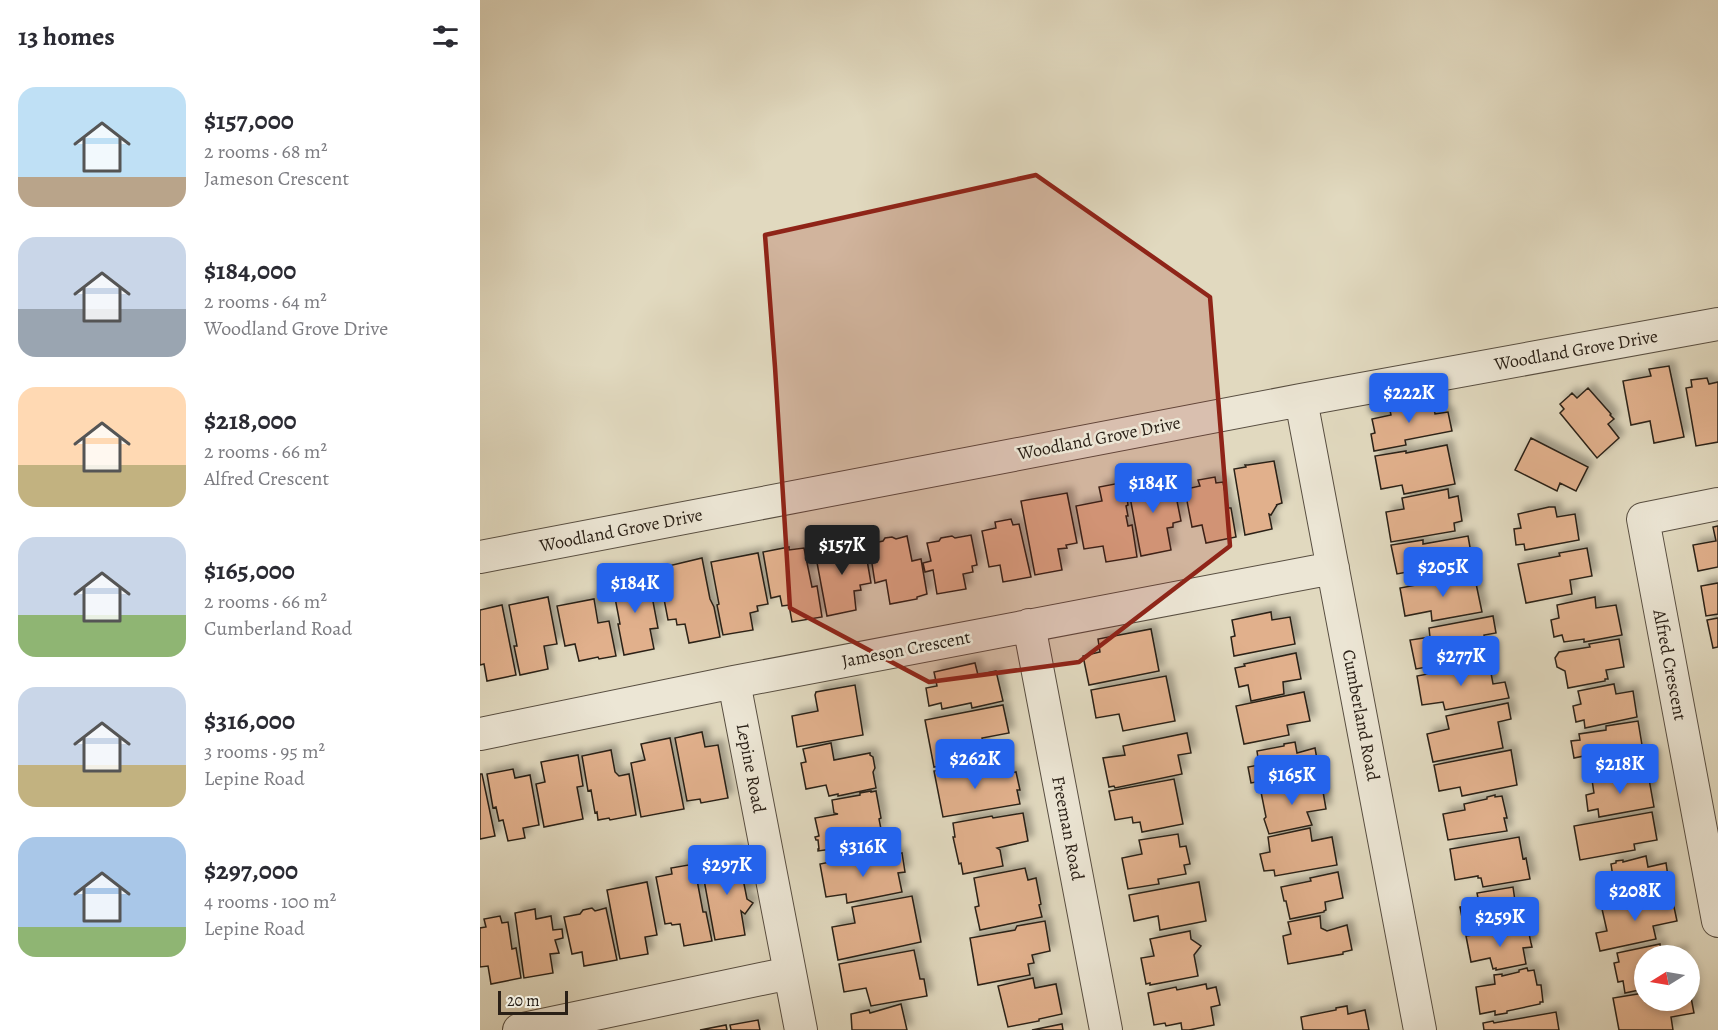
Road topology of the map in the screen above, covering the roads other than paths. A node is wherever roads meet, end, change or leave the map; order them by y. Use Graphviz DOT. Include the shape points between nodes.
graph roads {
  1 [pos="1718,324"];
  2 [pos="1301,400"];
  3 [pos="1718,504"];
  4 [pos="480,557"];
  5 [pos="1333,568"];
  6 [pos="1029,626"];
  7 [pos="734,682"];
  8 [pos="480,734"];
  9 [pos="1718,921"];
  10 [pos="790,973"];
  11 [pos="519,1030"];
  12 [pos="801,1030"];
  13 [pos="1106,1030"];
  14 [pos="1420,1030"];
  1 -- 2 [label="street, Woodland Grove Drive"];
  2 -- 4 [label="street, Woodland Grove Drive"];
  2 -- 5 [label="street, Cumberland Road"];
  3 -- 9 [label="street, Alfred Crescent" via="1643,519"];
  5 -- 6 [label="street, Jameson Crescent"];
  5 -- 14 [label="street, Cumberland Road"];
  6 -- 7 [label="street, Jameson Crescent"];
  6 -- 13 [label="street, Freeman Road"];
  7 -- 8 [label="street, Jameson Crescent"];
  7 -- 10 [label="street, Lepine Road"];
  10 -- 11 [label="street"];
  10 -- 12 [label="street, Lepine Road"];
}
